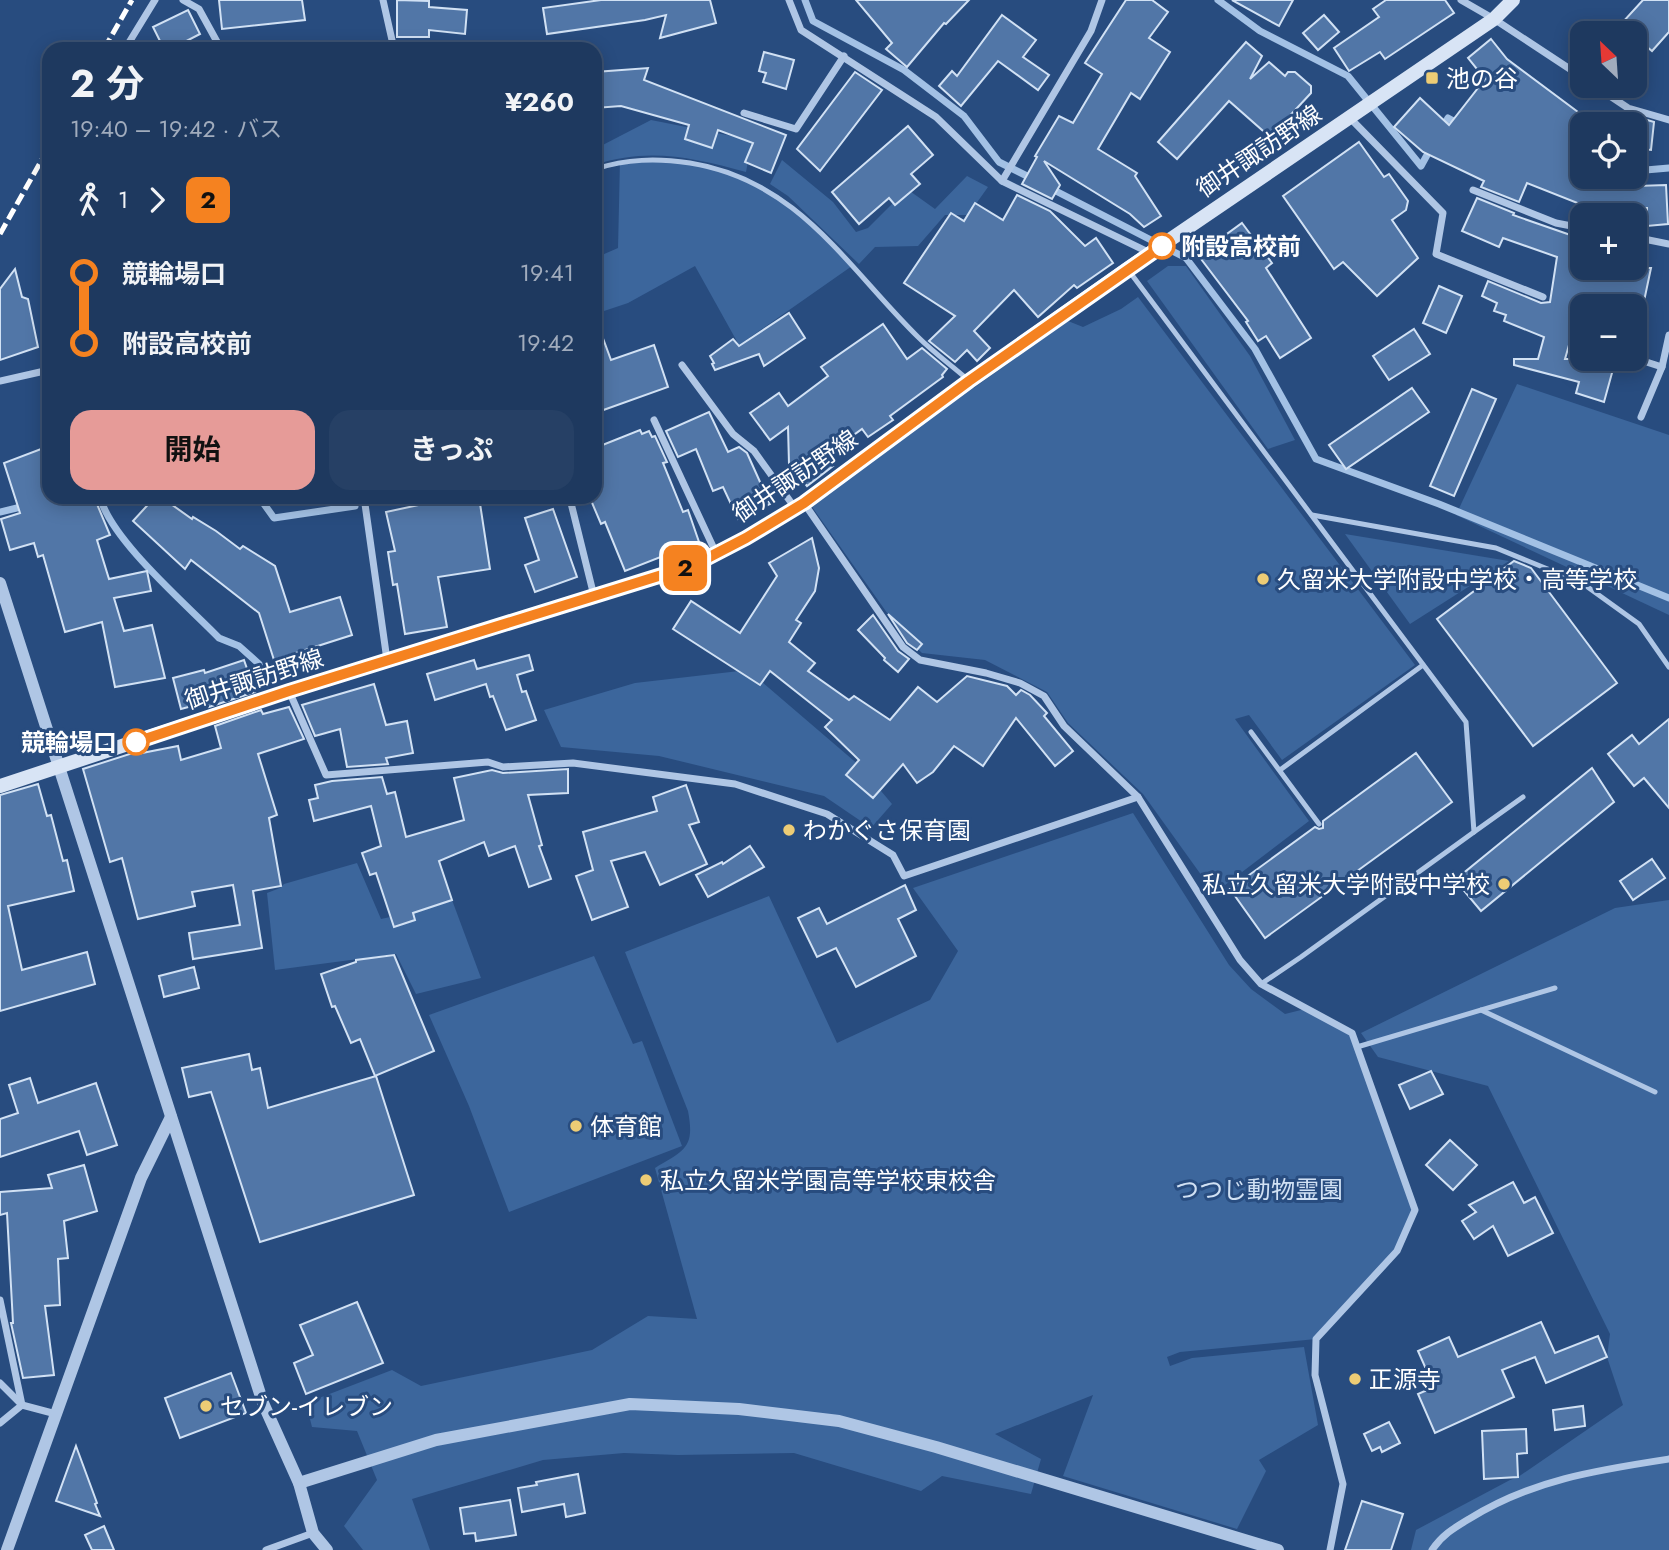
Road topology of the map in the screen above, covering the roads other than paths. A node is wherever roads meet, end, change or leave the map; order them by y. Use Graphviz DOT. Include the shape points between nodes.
graph roads {
  1 [pos="155,0"];
  2 [pos="183,0"];
  3 [pos="383,0"];
  4 [pos="789,0"];
  5 [pos="1102,0"];
  6 [pos="1461,0"];
  7 [pos="1513,0"];
  8 [pos="1494,19"];
  9 [pos="129,42"];
  10 [pos="217,42"];
  11 [pos="393,42"];
  12 [pos="844,56"];
  13 [pos="1570,69"];
  14 [pos="1613,98"];
  15 [pos="744,113"];
  16 [pos="1350,117"];
  17 [pos="1669,120"];
  18 [pos="602,167"];
  19 [pos="1002,181"];
  20 [pos="1474,190"];
  21 [pos="1570,226"];
  22 [pos="1647,239"];
  23 [pos="1669,243"];
  24 [pos="1151,254"];
  25 [pos="1128,269"];
  26 [pos="1543,297"];
  27 [pos="1669,335"];
  28 [pos="1647,362"];
  29 [pos="682,365"];
  30 [pos="1662,367"];
  31 [pos="42,372"];
  32 [pos="0,381"];
  33 [pos="969,381"];
  34 [pos="1641,417"];
  35 [pos="654,420"];
  36 [pos="368,504"];
  37 [pos="571,504"];
  38 [pos="799,506"];
  39 [pos="1312,515"];
  40 [pos="716,553"];
  41 [pos="0,583"];
  42 [pos="594,596"];
  43 [pos="387,660"];
  44 [pos="1423,664"];
  45 [pos="1669,667"];
  46 [pos="289,691"];
  47 [pos="1251,732"];
  48 [pos="60,767"];
  49 [pos="1280,769"];
  50 [pos="0,786"];
  51 [pos="1138,797"];
  52 [pos="1523,797"];
  53 [pos="1319,824"];
  54 [pos="1474,832"];
  55 [pos="1261,984"];
  56 [pos="1555,988"];
  57 [pos="1481,1010"];
  58 [pos="1357,1047"];
  59 [pos="1656,1092"];
  60 [pos="171,1117"];
  61 [pos="0,1300"];
  62 [pos="0,1383"];
  63 [pos="22,1405"];
  64 [pos="56,1414"];
  65 [pos="0,1423"];
  66 [pos="1669,1459"];
  67 [pos="299,1483"];
  68 [pos="313,1533"];
  69 [pos="8,1550"];
  70 [pos="266,1550"];
  71 [pos="327,1550"];
  72 [pos="1278,1550"];
  73 [pos="1330,1550"];
  74 [pos="1432,1550"];
  1 -- 9 [label="street"];
  2 -- 10 [label="street" via="199,9"];
  3 -- 11 [label="street"];
  4 -- 12 [label="street" via="801,30"];
  5 -- 19 [label="street" via="1091,31"];
  6 -- 8 [label="street"];
  7 -- 8 [label="main road, 御井諏訪野線"];
  8 -- 13 [label="street"];
  8 -- 16 [label="main road, 御井諏訪野線"];
  12 -- 15 [label="street" via="796,129"];
  12 -- 19 [label="street" via="936,117"];
  14 -- 17 [label="street" via="1628,108"];
  16 -- 24 [label="main road, 御井諏訪野線"];
  16 -- 26 [label="street" via="1443,213 1436,254"];
  18 -- 33 [label="lane" via="662,159 744,176 818,230 919,338"];
  19 -- 24 [label="street"];
  20 -- 21 [label="street"];
  22 -- 23 [label="street"];
  24 -- 25 [label="main road, 御井諏訪野線"];
  25 -- 33 [label="main road, 御井諏訪野線"];
  25 -- 39 [label="lane"];
  27 -- 30 [label="street"];
  28 -- 30 [label="street"];
  29 -- 38 [label="street" via="733,434 754,451"];
  30 -- 34 [label="street"];
  31 -- 32 [label="street"];
  33 -- 38 [label="main road, 御井諏訪野線"];
  35 -- 40 [label="street"];
  36 -- 43 [label="street"];
  37 -- 42 [label="street"];
  38 -- 40 [label="main road, 御井諏訪野線"];
  38 -- 51 [label="street" via="903,647 920,660 986,673 1044,696 1064,726"];
  39 -- 44 [label="lane"];
  39 -- 45 [label="lane" via="1496,548 1582,583 1639,624"];
  40 -- 42 [label="main road, 御井諏訪野線" via="694,565"];
  41 -- 48 [label="street"];
  42 -- 43 [label="main road, 御井諏訪野線"];
  43 -- 46 [label="main road, 御井諏訪野線"];
  44 -- 49 [label="lane"];
  44 -- 54 [label="lane" via="1466,722"];
  46 -- 48 [label="main road, 御井諏訪野線"];
  46 -- 51 [label="street" via="326,775 488,762 503,767 573,763 735,784 827,814 893,855 904,876"];
  47 -- 49 [label="lane"];
  48 -- 50 [label="main road, 御井諏訪野線"];
  48 -- 60 [label="street"];
  49 -- 53 [label="lane"];
  51 -- 55 [label="street" via="1240,960"];
  52 -- 54 [label="lane"];
  54 -- 55 [label="lane"];
  55 -- 58 [label="street" via="1352,1033"];
  56 -- 57 [label="lane"];
  57 -- 58 [label="lane"];
  57 -- 59 [label="lane"];
  58 -- 73 [label="street" via="1415,1210 1397,1251 1316,1339 1315,1374 1343,1484"];
  60 -- 64 [label="street" via="141,1178"];
  60 -- 67 [label="street" via="263,1403"];
  61 -- 63 [label="street"];
  62 -- 63 [label="street"];
  63 -- 64 [label="street"];
  63 -- 65 [label="street"];
  64 -- 69 [label="street"];
  66 -- 74 [label="street" via="1540,1485 1493,1504 1442,1536"];
  67 -- 68 [label="street"];
  67 -- 72 [label="street" via="436,1440 630,1404 739,1409 839,1421"];
  68 -- 70 [label="street"];
  68 -- 71 [label="street"];
}
